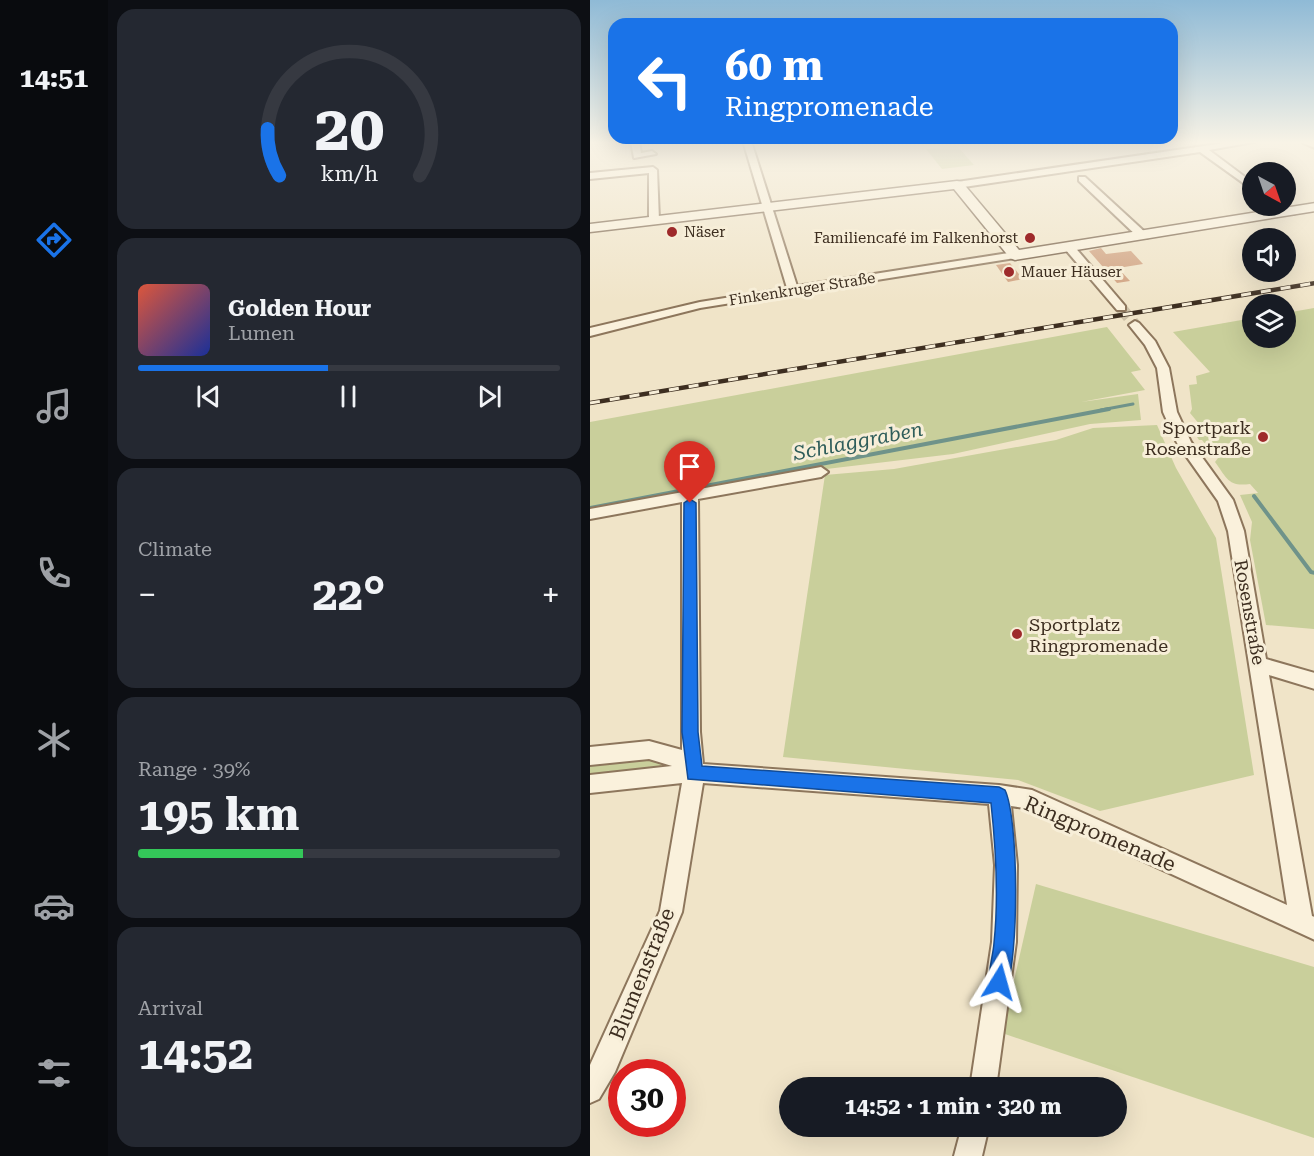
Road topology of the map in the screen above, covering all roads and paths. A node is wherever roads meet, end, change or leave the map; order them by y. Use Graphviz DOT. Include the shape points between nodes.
graph roads {
  1 [pos="653,195"];
  2 [pos="765,195"];
  3 [pos="872,195"];
  4 [pos="965,195"];
  5 [pos="1099,195"];
  6 [pos="769,207"];
  7 [pos="1314,207"];
  8 [pos="1296,208"];
  9 [pos="1248,216"];
  10 [pos="654,220"];
  11 [pos="590,228"];
  12 [pos="1143,236"];
  13 [pos="1069,247"];
  14 [pos="1015,255"];
  15 [pos="794,290"];
  16 [pos="1121,308"];
  17 [pos="1135,325"];
  18 [pos="590,332"];
  19 [pos="821,472"];
  20 [pos="690,500"];
  21 [pos="590,514"];
  22 [pos="1259,664"];
  23 [pos="1314,681"];
  24 [pos="590,756"];
  25 [pos="694,773"];
  26 [pos="590,784"];
  27 [pos="999,795"];
  28 [pos="1308,927"];
  29 [pos="985,1077"];
  30 [pos="590,1089"];
  31 [pos="973,1137"];
  32 [pos="968,1156"];
  1 -- 10 [label="street"];
  2 -- 6 [label="street"];
  3 -- 6 [label="street"];
  4 -- 14 [label="street"];
  5 -- 12 [label="street"];
  6 -- 10 [label="street"];
  6 -- 15 [label="street"];
  7 -- 8 [label="street, Finkenkruger Straße"];
  9 -- 12 [label="street, Finkenkruger Straße"];
  10 -- 11 [label="street"];
  12 -- 13 [label="street, Finkenkruger Straße"];
  13 -- 14 [label="street, Finkenkruger Straße"];
  13 -- 16 [label="street"];
  14 -- 15 [label="street, Finkenkruger Straße"];
  15 -- 18 [label="street, Finkenkruger Straße" via="700,305"];
  17 -- 22 [label="street, Rosenstraße" via="1151,344 1163,368 1170,412 1184,443 1225,500 1236,531"];
  19 -- 20 [label="street"];
  20 -- 21 [label="street"];
  20 -- 25 [label="street, Blumenstraße" via="690,732"];
  22 -- 23 [label="street"];
  22 -- 28 [label="street, Rosenstraße"];
  24 -- 25 [label="street" via="648,750 676,757"];
  25 -- 26 [label="street, Ringpromenade"];
  25 -- 27 [label="street, Ringpromenade"];
  25 -- 30 [label="street, Blumenstraße" via="671,912"];
  27 -- 28 [label="street, Ringpromenade" via="1032,800"];
  27 -- 29 [label="street" via="1006,865 1004,942"];
  31 -- 32 [label="street"];
}
